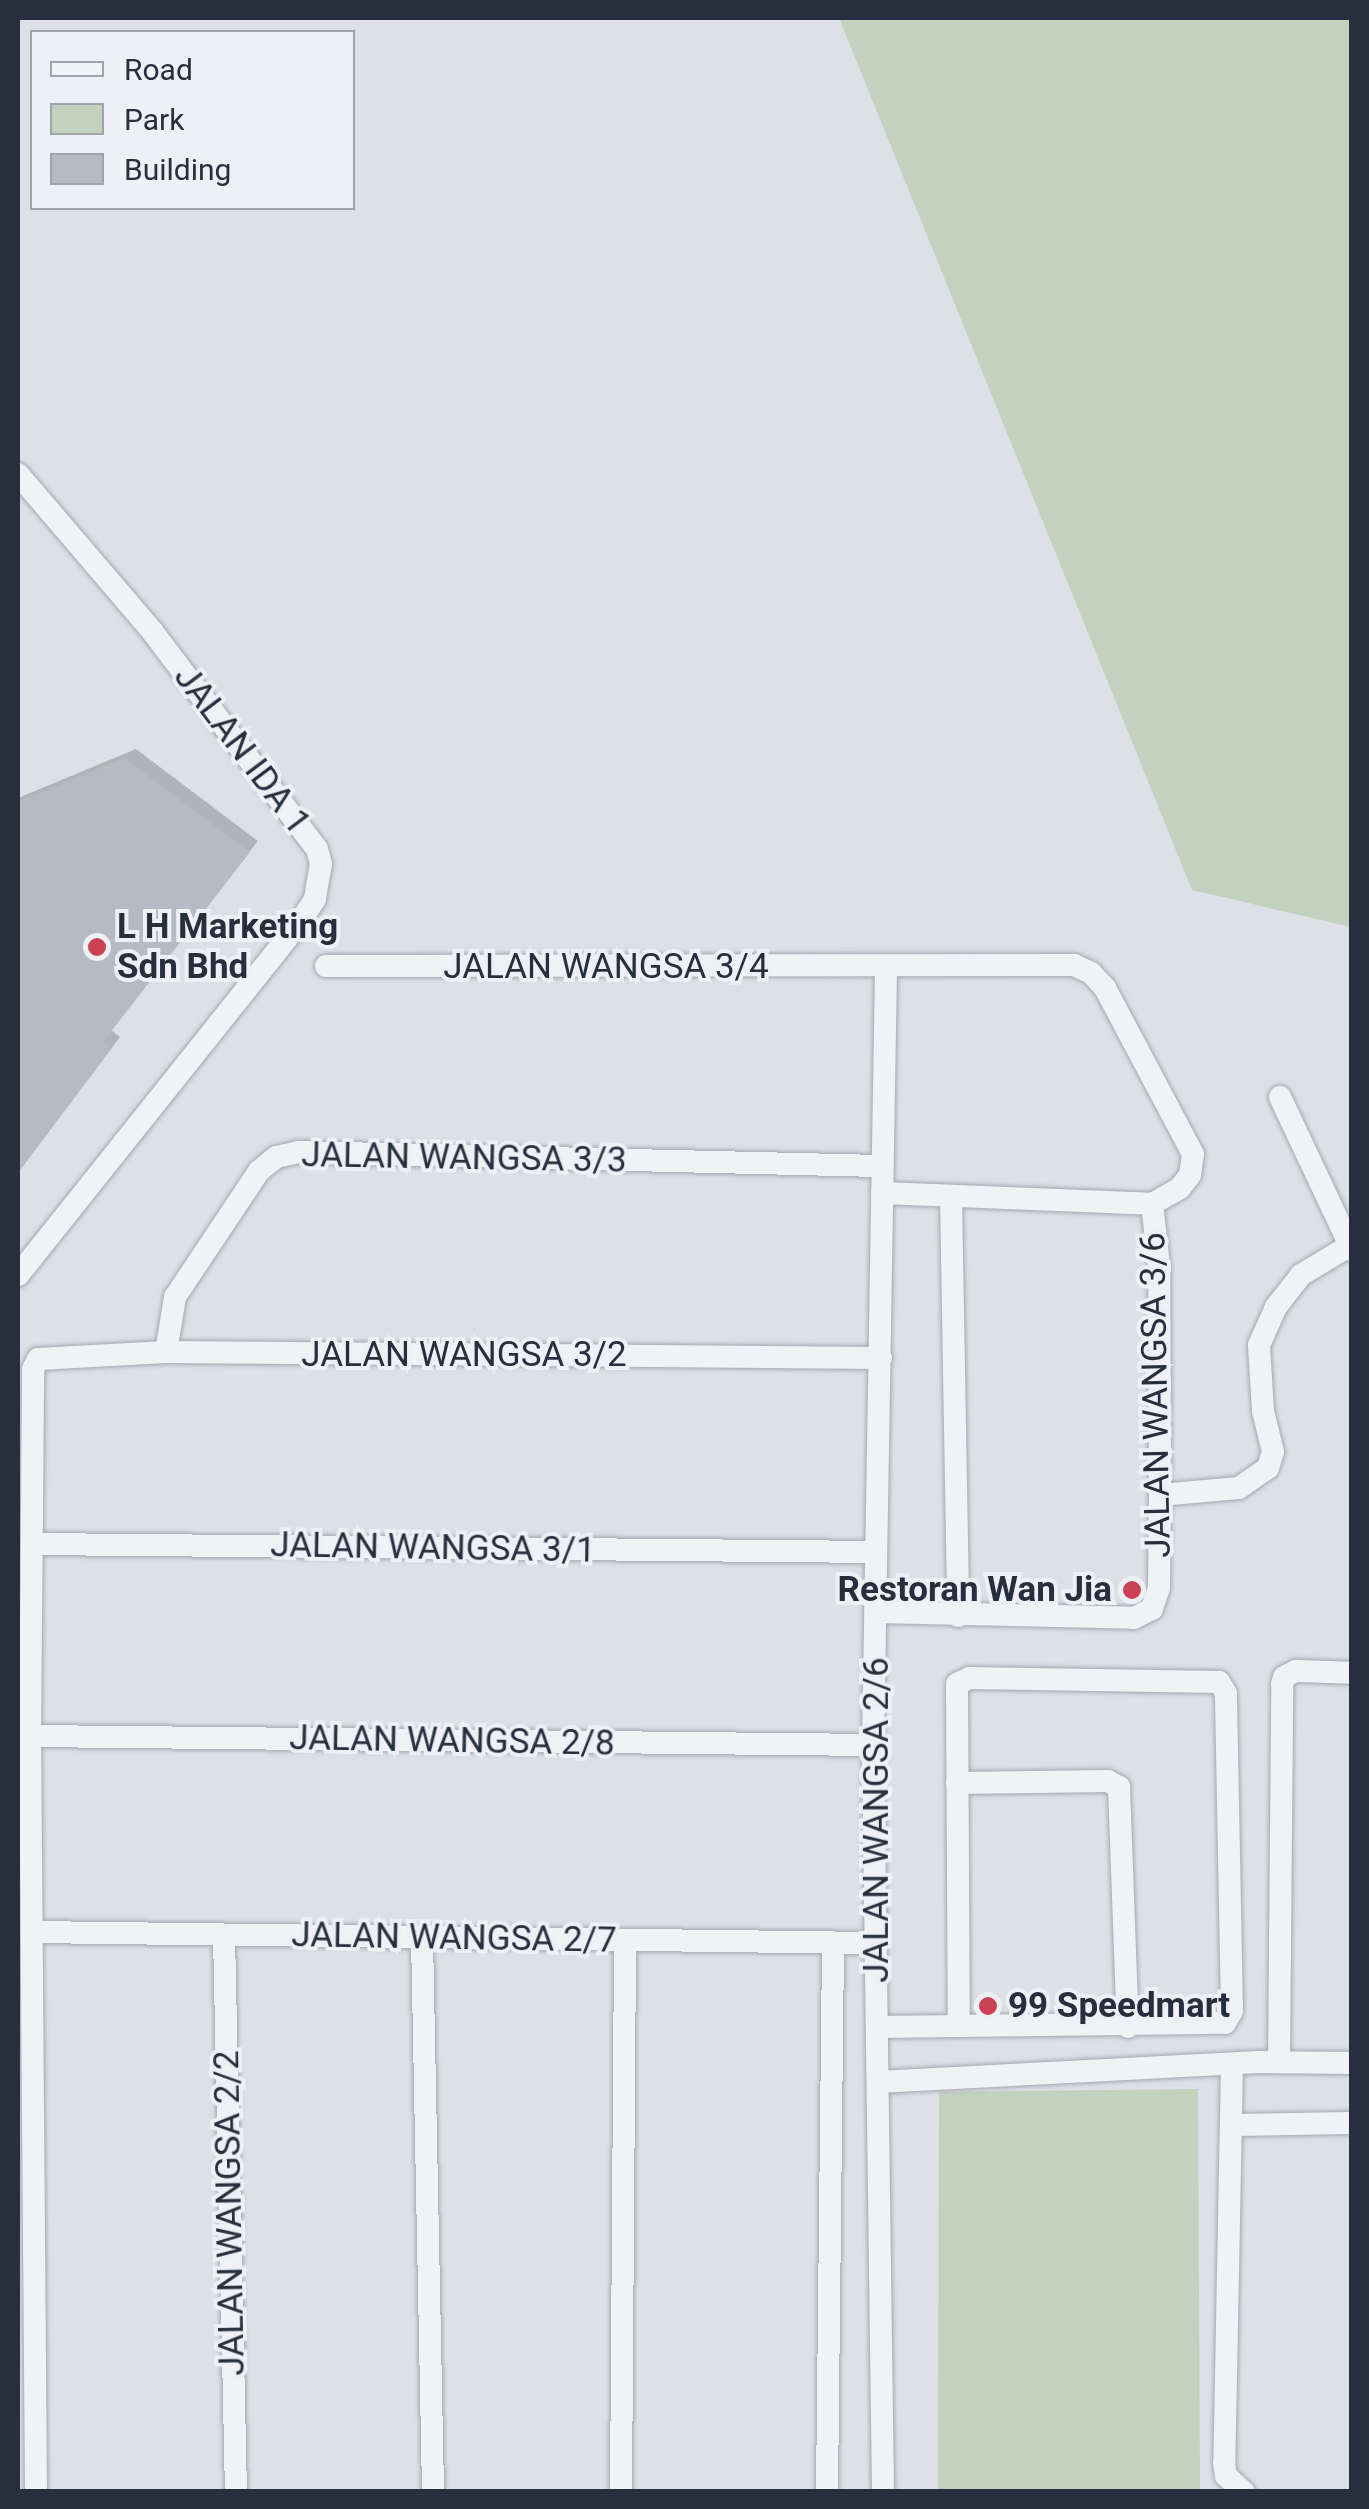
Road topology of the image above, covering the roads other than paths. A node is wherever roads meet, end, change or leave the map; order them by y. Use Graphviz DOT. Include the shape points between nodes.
graph roads {
  1 [pos="18,474"];
  2 [pos="326,966"];
  3 [pos="886,968"];
  4 [pos="1280,1097"];
  5 [pos="882,1166"];
  6 [pos="882,1193"];
  7 [pos="950,1197"];
  8 [pos="1152,1204"];
  9 [pos="1350,1248"];
  10 [pos="18,1275"];
  11 [pos="166,1352"];
  12 [pos="881,1358"];
  13 [pos="1160,1495"];
  14 [pos="32,1544"];
  15 [pos="876,1552"];
  16 [pos="878,1612"];
  17 [pos="958,1616"];
  18 [pos="1352,1673"];
  19 [pos="30,1736"];
  20 [pos="873,1746"];
  21 [pos="957,1783"];
  22 [pos="32,1932"];
  23 [pos="224,1934"];
  24 [pos="422,1937"];
  25 [pos="625,1940"];
  26 [pos="834,1943"];
  27 [pos="875,1943"];
  28 [pos="959,2024"];
  29 [pos="877,2027"];
  30 [pos="1128,2028"];
  31 [pos="1279,2062"];
  32 [pos="1352,2063"];
  33 [pos="1232,2064"];
  34 [pos="878,2082"];
  35 [pos="1352,2123"];
  36 [pos="1232,2126"];
  37 [pos="36,2492"];
  38 [pos="236,2492"];
  39 [pos="433,2492"];
  40 [pos="622,2492"];
  41 [pos="827,2492"];
  42 [pos="883,2492"];
  43 [pos="1244,2492"];
  1 -- 10 [label="street, JALAN IDA 1" via="152,631 322,864 315,899 300,922"];
  2 -- 3 [label="street, JALAN WANGSA 3/4"];
  3 -- 5 [label="street, JALAN WANGSA 2/6"];
  3 -- 8 [label="street, JALAN WANGSA 3/4" via="1049,964 1091,973 1115,1004 1194,1154 1180,1188"];
  4 -- 9 [label="street"];
  5 -- 6 [label="street, JALAN WANGSA 2/6"];
  5 -- 11 [label="street, JALAN WANGSA 3/3" via="319,1152 276,1157 259,1171 175,1297"];
  6 -- 7 [label="street"];
  6 -- 12 [label="street, JALAN WANGSA 2/6"];
  7 -- 8 [label="street"];
  7 -- 17 [label="street"];
  8 -- 13 [label="street, JALAN WANGSA 3/6" via="1159,1265"];
  9 -- 13 [label="street" via="1300,1275 1258,1345 1273,1452 1268,1468 1239,1488"];
  11 -- 12 [label="street, JALAN WANGSA 3/2"];
  11 -- 14 [label="street, JALAN WANGSA 3/2" via="47,1356 33,1368"];
  12 -- 15 [label="street, JALAN WANGSA 2/6"];
  13 -- 17 [label="street, JALAN WANGSA 3/6" via="1159,1588 1144,1615"];
  14 -- 15 [label="street, JALAN WANGSA 3/1"];
  14 -- 19 [label="street"];
  15 -- 16 [label="street, JALAN WANGSA 2/6"];
  16 -- 17 [label="street, JALAN WANGSA 3/6"];
  16 -- 20 [label="street, JALAN WANGSA 2/6"];
  18 -- 31 [label="street" via="1289,1672 1282,1684"];
  19 -- 20 [label="street, JALAN WANGSA 2/8"];
  19 -- 22 [label="street"];
  20 -- 27 [label="street, JALAN WANGSA 2/6"];
  21 -- 28 [label="street"];
  21 -- 30 [label="street" via="1108,1781 1120,1787"];
  21 -- 30 [label="street" via="956,1691 962,1680 1212,1680 1224,1686 1230,2018 1219,2025"];
  22 -- 23 [label="street, JALAN WANGSA 2/7"];
  22 -- 37 [label="street"];
  23 -- 24 [label="street, JALAN WANGSA 2/7"];
  23 -- 38 [label="street, JALAN WANGSA 2/2"];
  24 -- 25 [label="street, JALAN WANGSA 2/7"];
  24 -- 39 [label="street"];
  25 -- 26 [label="street, JALAN WANGSA 2/7"];
  25 -- 40 [label="street"];
  26 -- 27 [label="street, JALAN WANGSA 2/7"];
  26 -- 41 [label="street"];
  27 -- 29 [label="street, JALAN WANGSA 2/6"];
  28 -- 29 [label="street"];
  28 -- 30 [label="street"];
  29 -- 34 [label="street, JALAN WANGSA 2/6"];
  31 -- 32 [label="street"];
  31 -- 33 [label="street"];
  33 -- 34 [label="street"];
  33 -- 36 [label="street"];
  34 -- 42 [label="street, JALAN WANGSA 2/6"];
  35 -- 36 [label="street"];
  36 -- 43 [label="street" via="1224,2464 1226,2476"];
}
